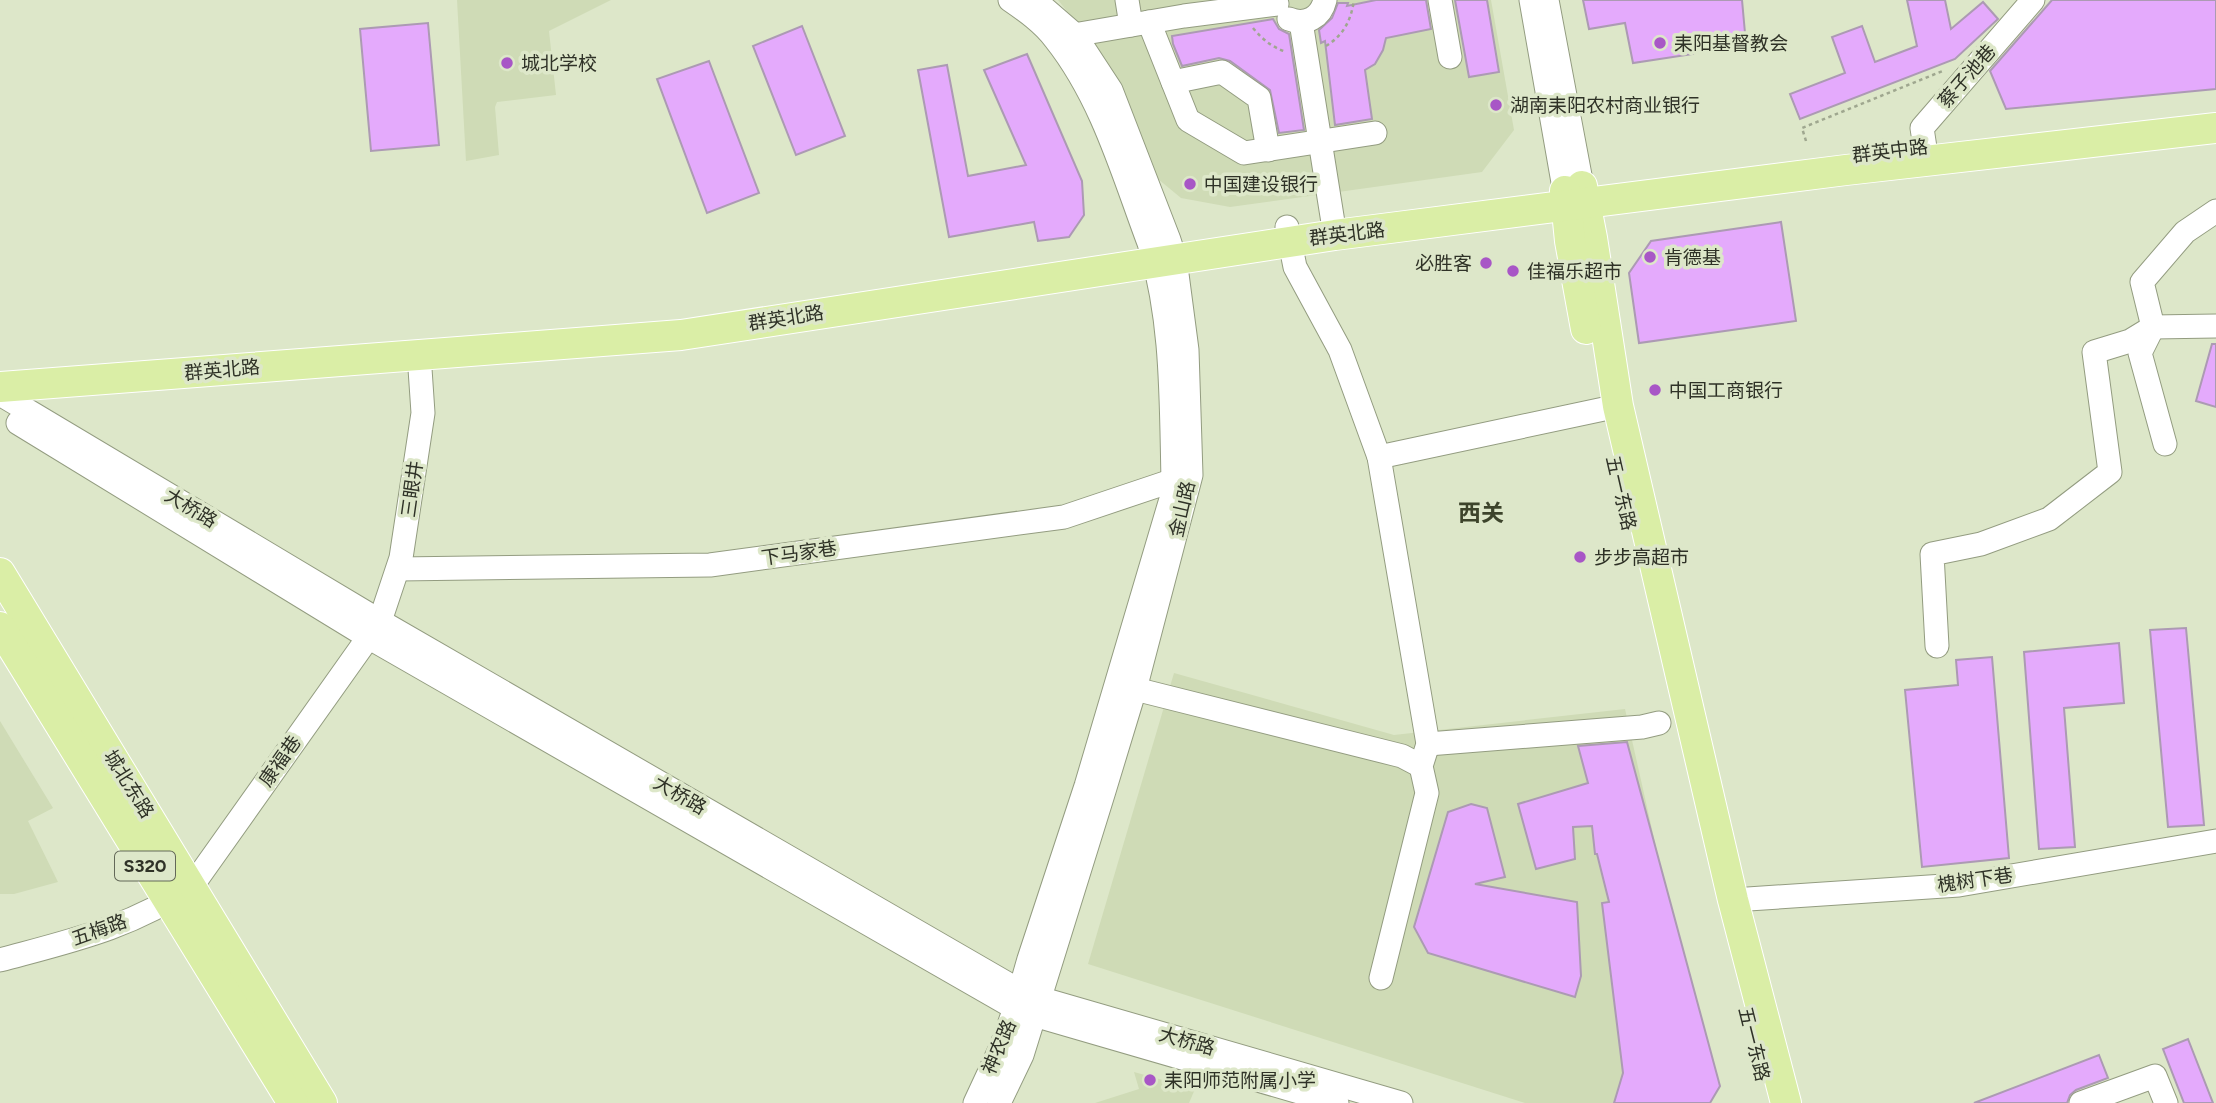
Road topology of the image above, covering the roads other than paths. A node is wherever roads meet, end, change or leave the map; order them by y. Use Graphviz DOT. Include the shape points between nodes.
graph roads {
  1 [pos="1010,0"];
  2 [pos="1035,0"];
  3 [pos="1127,0"];
  4 [pos="1325,0"];
  5 [pos="1440,0"];
  6 [pos="1531,0"];
  7 [pos="1547,0"];
  8 [pos="2034,0"];
  9 [pos="1276,2"];
  10 [pos="1183,8"];
  11 [pos="1301,22"];
  12 [pos="1140,23"];
  13 [pos="1065,36"];
  14 [pos="1450,57"];
  15 [pos="1173,82"];
  16 [pos="2216,113"];
  17 [pos="2216,128"];
  18 [pos="1375,133"];
  19 [pos="1321,142"];
  20 [pos="1268,150"];
  21 [pos="1926,154"];
  22 [pos="1575,196"];
  23 [pos="2216,211"];
  24 [pos="1334,227"];
  25 [pos="1288,234"];
  26 [pos="1162,251"];
  27 [pos="2216,326"];
  28 [pos="2153,327"];
  29 [pos="419,354"];
  30 [pos="0,369"];
  31 [pos="0,387"];
  32 [pos="0,394"];
  33 [pos="1609,407"];
  34 [pos="0,412"];
  35 [pos="2165,444"];
  36 [pos="1379,457"];
  37 [pos="1182,477"];
  38 [pos="398,569"];
  39 [pos="0,573"];
  40 [pos="0,627"];
  41 [pos="374,629"];
  42 [pos="1937,646"];
  43 [pos="1135,689"];
  44 [pos="1659,723"];
  45 [pos="1428,744"];
  46 [pos="1421,766"];
  47 [pos="2216,841"];
  48 [pos="180,894"];
  49 [pos="1732,900"];
  50 [pos="0,960"];
  51 [pos="1381,978"];
  52 [pos="1027,1003"];
  53 [pos="293,1103"];
  54 [pos="322,1103"];
  55 [pos="975,1103"];
  56 [pos="999,1103"];
  57 [pos="1337,1103"];
  58 [pos="1401,1103"];
  59 [pos="1769,1103"];
  60 [pos="1786,1103"];
  61 [pos="2081,1103"];
  62 [pos="2166,1103"];
  1 -- 13 [label="street, 金山路"];
  2 -- 13 [label="street, 金山路"];
  3 -- 12 [label="street"];
  4 -- 11 [label="street" via="1318,15"];
  5 -- 14 [label="street"];
  6 -- 22 [label="street, 五一东路"];
  7 -- 22 [label="street, 五一东路"];
  8 -- 21 [label="street, 蔡子池巷" via="1922,128"];
  9 -- 10 [label="street"];
  9 -- 11 [label="street" via="1287,18"];
  10 -- 12 [label="street"];
  11 -- 19 [label="street"];
  12 -- 13 [label="street"];
  12 -- 15 [label="street"];
  13 -- 26 [label="street, 金山路" via="1111,90"];
  15 -- 20 [label="street" via="1188,120 1244,153"];
  15 -- 20 [label="street" via="1222,72 1259,98"];
  16 -- 21 [label="main road, 群英中路"];
  17 -- 21 [label="main road, 群英中路"];
  18 -- 19 [label="street"];
  19 -- 20 [label="street"];
  19 -- 24 [label="street"];
  21 -- 22 [label="main road, 群英中路"];
  22 -- 24 [label="main road, 群英北路"];
  22 -- 33 [label="main road, 五一东路" via="1570,241"];
  23 -- 28 [label="street" via="2185,232 2142,282"];
  24 -- 25 [label="main road, 群英北路"];
  25 -- 26 [label="main road, 群英北路"];
  25 -- 36 [label="street" via="1295,267 1340,350"];
  26 -- 29 [label="main road, 群英北路" via="681,335"];
  26 -- 30 [label="main road, 群英北路" via="684,318"];
  26 -- 37 [label="street, 金山路"];
  27 -- 28 [label="street"];
  28 -- 35 [label="street" via="2140,353"];
  28 -- 42 [label="street" via="2130,341 2094,352 2110,472 2049,519 1980,544 1932,554"];
  29 -- 31 [label="main road, 群英北路"];
  29 -- 38 [label="street, 三眼井" via="423,413"];
  32 -- 41 [label="street, 大桥路"];
  33 -- 36 [label="street"];
  33 -- 49 [label="main road, 五一东路"];
  33 -- 59 [label="main road, 五一东路" via="1673,724"];
  34 -- 41 [label="street, 大桥路"];
  36 -- 45 [label="street"];
  37 -- 38 [label="street, 下马家巷" via="1063,517 710,565"];
  37 -- 43 [label="street, 金山路"];
  37 -- 52 [label="street, 金山路" via="1171,499 1086,786"];
  38 -- 41 [label="street, 三眼井"];
  39 -- 48 [label="main road, 城北东路 / S320"];
  40 -- 48 [label="main road, 城北东路 / S320"];
  41 -- 48 [label="street, 康福巷"];
  41 -- 52 [label="street, 大桥路"];
  43 -- 46 [label="street" via="1402,756"];
  43 -- 52 [label="street, 金山路"];
  44 -- 45 [label="street"];
  45 -- 46 [label="street"];
  46 -- 51 [label="street" via="1427,793"];
  47 -- 49 [label="street, 槐树下巷" via="1959,884"];
  48 -- 50 [label="street, 五梅路" via="103,932"];
  48 -- 53 [label="main road, 城北东路 / S320"];
  48 -- 54 [label="main road, 城北东路 / S320"];
  49 -- 60 [label="main road, 五一东路"];
  52 -- 55 [label="street, 神农路"];
  52 -- 56 [label="street, 神农路" via="1022,1055"];
  52 -- 57 [label="street, 大桥路"];
  52 -- 58 [label="street, 大桥路"];
  61 -- 62 [label="street" via="2155,1076"];
}
